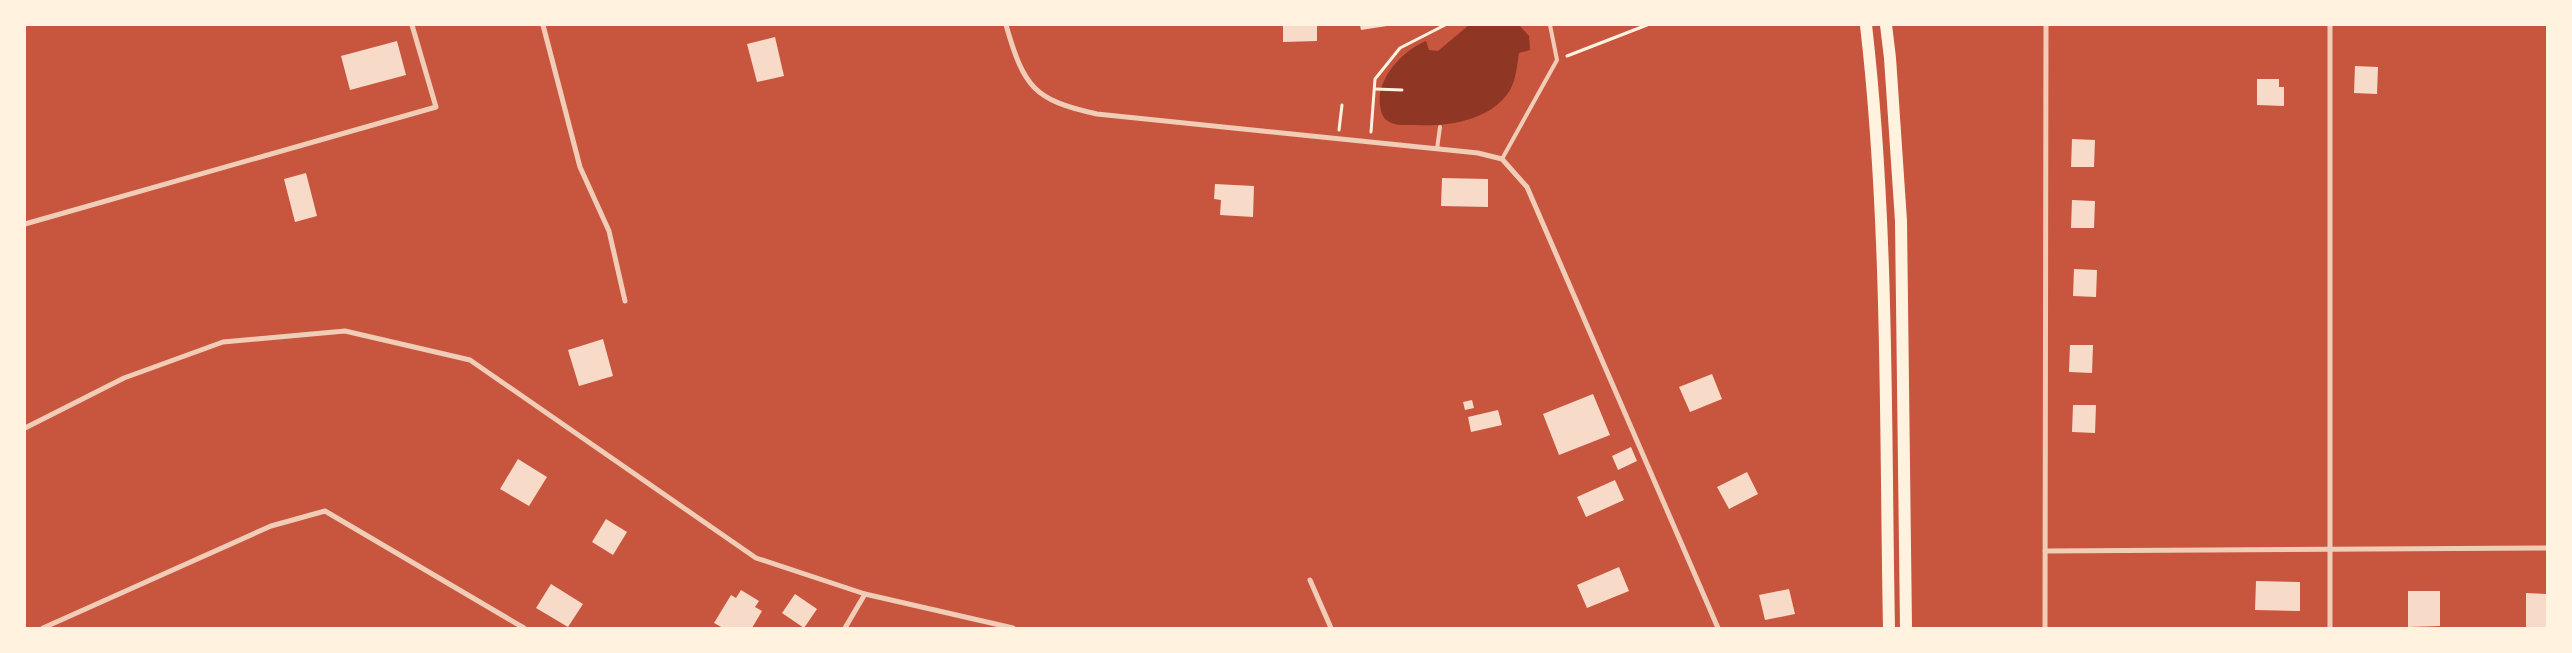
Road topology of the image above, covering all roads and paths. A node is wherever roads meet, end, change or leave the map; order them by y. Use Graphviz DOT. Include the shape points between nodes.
graph roads {
  1 [pos="412,25"];
  2 [pos="543,25"];
  3 [pos="1006,25"];
  4 [pos="1446,25"];
  5 [pos="1550,25"];
  6 [pos="1647,25"];
  7 [pos="1866,25"];
  8 [pos="1886,25"];
  9 [pos="2046,25"];
  10 [pos="2330,25"];
  11 [pos="1557,60"];
  12 [pos="1374,89"];
  13 [pos="1402,90"];
  14 [pos="1342,105"];
  15 [pos="1440,127"];
  16 [pos="1338,139"];
  17 [pos="1370,142"];
  18 [pos="1437,149"];
  19 [pos="1502,159"];
  20 [pos="25,224"];
  21 [pos="625,301"];
  22 [pos="25,428"];
  23 [pos="2547,548"];
  24 [pos="2330,549"];
  25 [pos="2045,551"];
  26 [pos="1310,580"];
  27 [pos="865,594"];
  28 [pos="43,628"];
  29 [pos="524,628"];
  30 [pos="845,628"];
  31 [pos="1013,628"];
  32 [pos="1331,628"];
  33 [pos="1718,628"];
  34 [pos="1889,628"];
  35 [pos="1906,628"];
  36 [pos="2045,628"];
  37 [pos="2330,628"];
  1 -- 20 [label="street" via="436,107"];
  2 -- 21 [label="street" via="580,166 609,231"];
  3 -- 16 [label="street" via="1025,78 1041,94 1062,106 1097,114"];
  4 -- 12 [label="path" via="1400,48 1375,79"];
  5 -- 11 [label="lane"];
  6 -- 11 [label="path"];
  7 -- 34 [label="main road" via="1881,194"];
  8 -- 35 [label="main road" via="1901,221"];
  9 -- 25 [label="street"];
  10 -- 24 [label="street"];
  11 -- 19 [label="lane"];
  12 -- 13 [label="path"];
  12 -- 17 [label="path"];
  14 -- 16 [label="path"];
  15 -- 18 [label="lane"];
  16 -- 17 [label="street"];
  17 -- 18 [label="street"];
  18 -- 19 [label="street"];
  19 -- 33 [label="street" via="1527,187"];
  22 -- 27 [label="street" via="124,378 224,342 345,331 470,360 756,558"];
  23 -- 24 [label="street"];
  24 -- 25 [label="street"];
  24 -- 37 [label="street"];
  25 -- 36 [label="street"];
  26 -- 32 [label="street"];
  27 -- 30 [label="street"];
  27 -- 31 [label="street"];
  28 -- 29 [label="street" via="272,526 325,511"];
}
